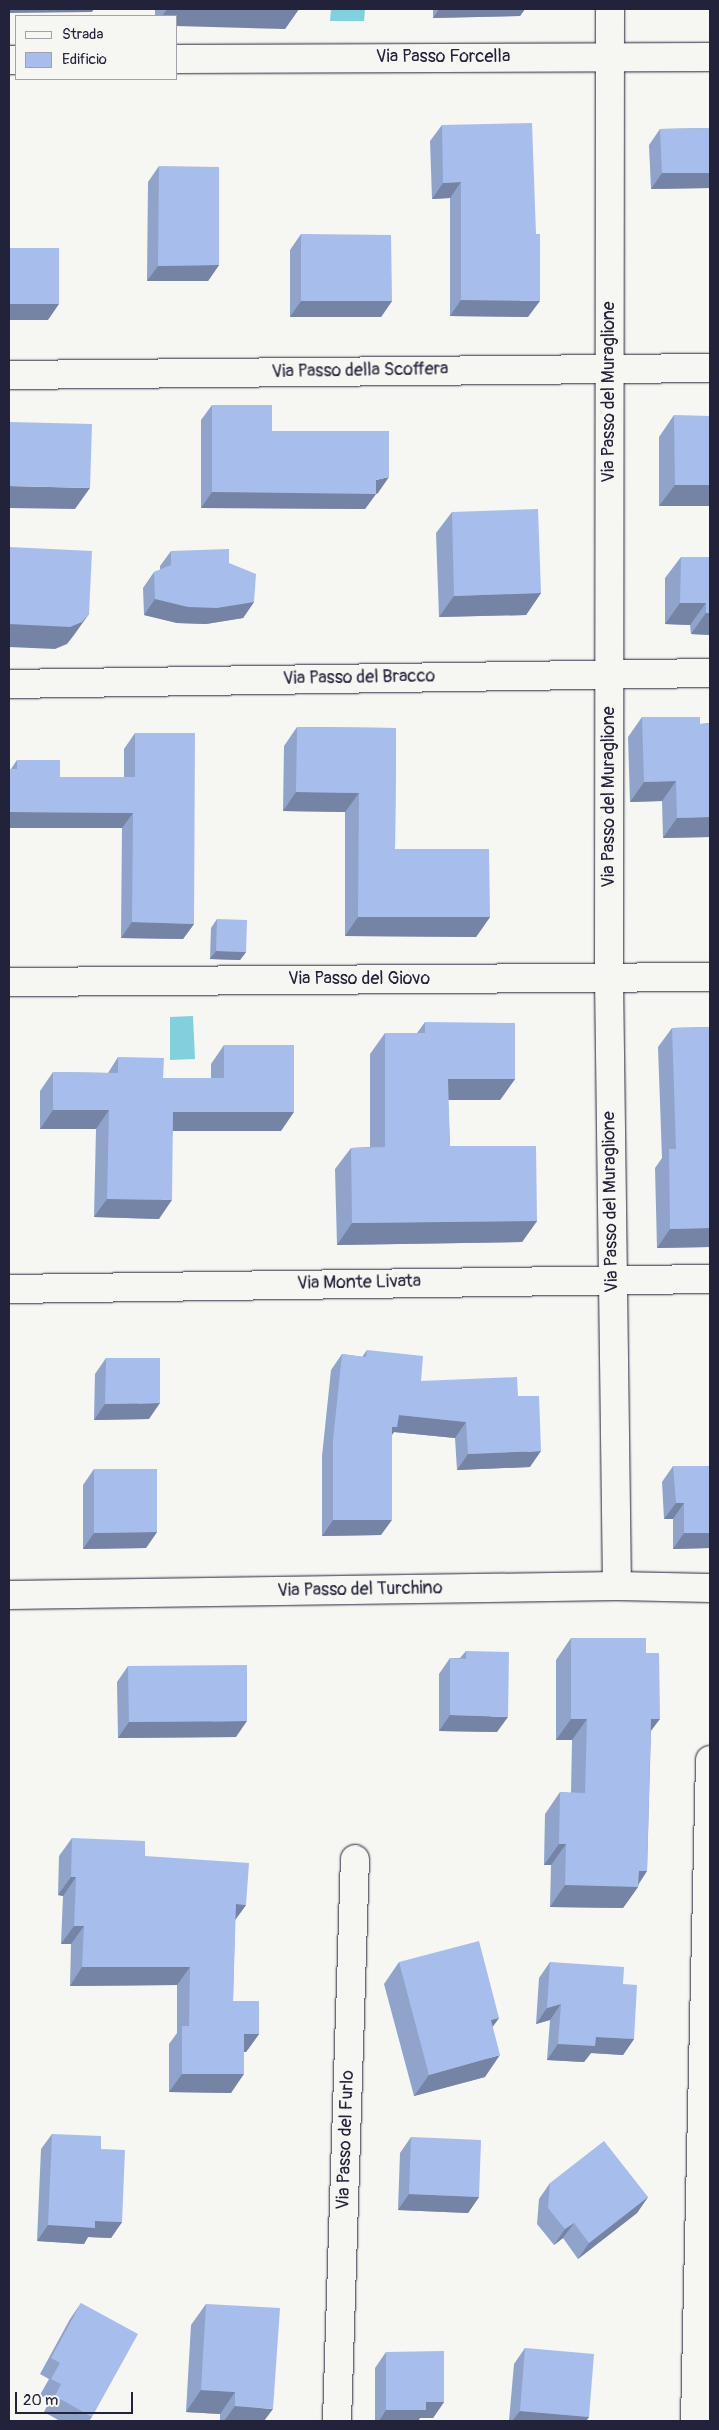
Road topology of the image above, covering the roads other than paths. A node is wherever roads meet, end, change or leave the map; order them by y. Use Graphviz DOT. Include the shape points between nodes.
graph roads {
  1 [pos="610,9"];
  2 [pos="610,56"];
  3 [pos="710,57"];
  4 [pos="178,59"];
  5 [pos="710,368"];
  6 [pos="609,369"];
  7 [pos="9,375"];
  8 [pos="710,673"];
  9 [pos="610,674"];
  10 [pos="9,684"];
  11 [pos="609,977"];
  12 [pos="710,977"];
  13 [pos="9,982"];
  14 [pos="612,1279"];
  15 [pos="710,1279"];
  16 [pos="9,1289"];
  17 [pos="616,1586"];
  18 [pos="710,1588"];
  19 [pos="9,1595"];
  20 [pos="710,1760"];
  21 [pos="355,1859"];
  22 [pos="337,2421"];
  23 [pos="695,2421"];
  1 -- 2 [label="street, Via Passo del Muraglione"];
  2 -- 3 [label="street, Via Passo Forcella"];
  2 -- 4 [label="street, Via Passo Forcella"];
  2 -- 6 [label="street, Via Passo del Muraglione"];
  5 -- 6 [label="street, Via Passo della Scoffera"];
  6 -- 7 [label="street, Via Passo della Scoffera"];
  6 -- 9 [label="street, Via Passo del Muraglione"];
  8 -- 9 [label="street, Via Passo del Bracco"];
  9 -- 10 [label="street, Via Passo del Bracco"];
  9 -- 11 [label="street, Via Passo del Muraglione"];
  11 -- 12 [label="street, Via Passo del Giovo"];
  11 -- 13 [label="street, Via Passo del Giovo"];
  11 -- 14 [label="street, Via Passo del Muraglione"];
  14 -- 15 [label="street, Via Monte Livata"];
  14 -- 16 [label="street, Via Monte Livata"];
  14 -- 17 [label="street, Via Passo del Muraglione"];
  17 -- 18 [label="street, Via Passo del Turchino"];
  17 -- 19 [label="street, Via Passo del Turchino"];
  20 -- 23 [label="street"];
  21 -- 22 [label="street, Via Passo del Furlo"];
}
